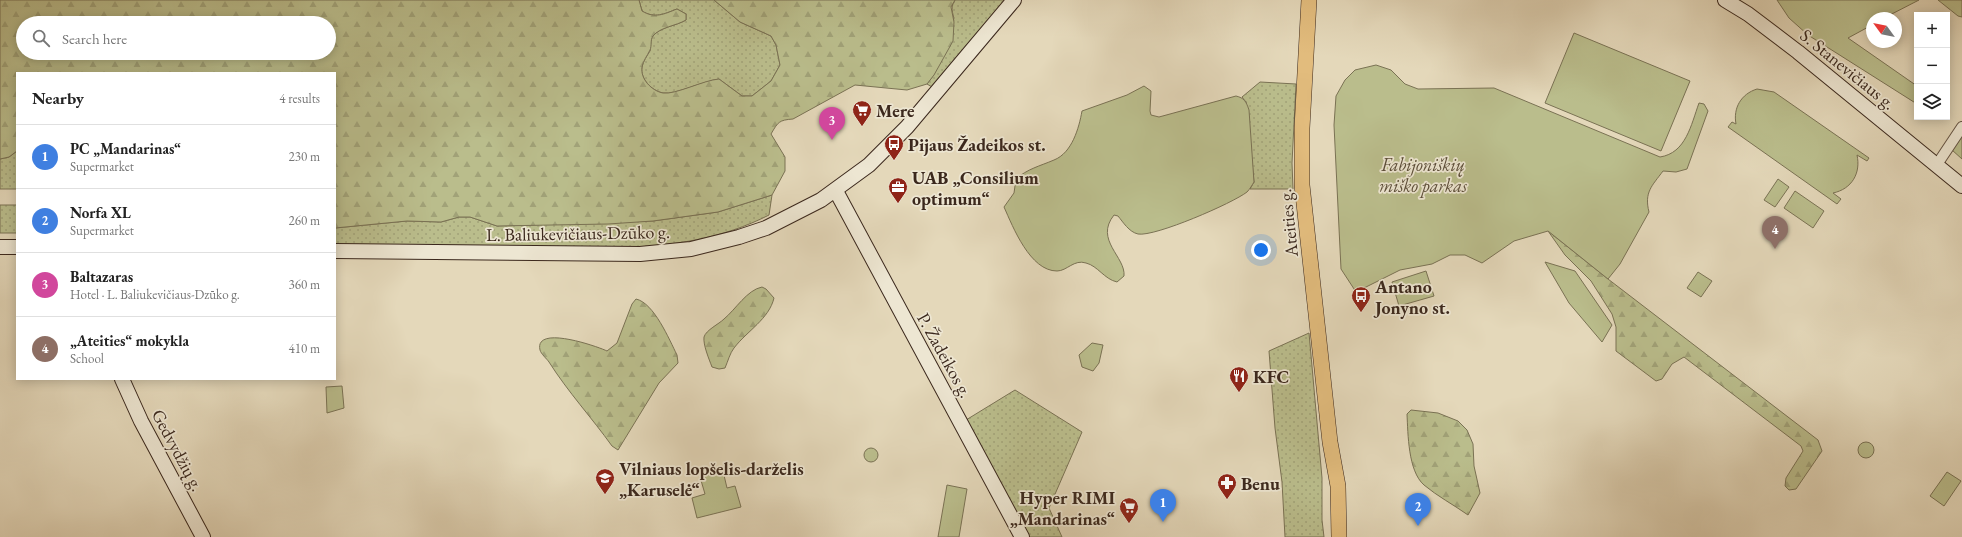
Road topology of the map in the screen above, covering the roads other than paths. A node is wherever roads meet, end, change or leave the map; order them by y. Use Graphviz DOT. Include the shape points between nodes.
graph roads {
  1 [pos="1014,0"];
  2 [pos="1309,0"];
  3 [pos="1725,0"];
  4 [pos="1962,127"];
  5 [pos="1936,166"];
  6 [pos="1962,186"];
  7 [pos="836,191"];
  8 [pos="0,247"];
  9 [pos="16,247"];
  10 [pos="336,251"];
  11 [pos="122,380"];
  12 [pos="1330,442"];
  13 [pos="203,537"];
  14 [pos="1022,537"];
  15 [pos="1330,537"];
  16 [pos="1339,537"];
  1 -- 7 [label="main road, L. Baliukevičiaus-Dzūko g." via="907,127 869,165"];
  2 -- 12 [label="main road, Ateities g." via="1302,185"];
  3 -- 5 [label="main road, S. Stanevičiaus g." via="1787,43"];
  4 -- 5 [label="street"];
  5 -- 6 [label="main road, S. Stanevičiaus g."];
  7 -- 10 [label="main road, L. Baliukevičiaus-Dzūko g." via="766,228 715,244 665,252 613,255"];
  7 -- 14 [label="main road, P. Žadeikos g."];
  8 -- 9 [label="main road"];
  11 -- 13 [label="main road, Gedvydžių g." via="140,421"];
  12 -- 15 [label="main road, Ateities g."];
  12 -- 16 [label="main road, Ateities g." via="1338,486"];
}
